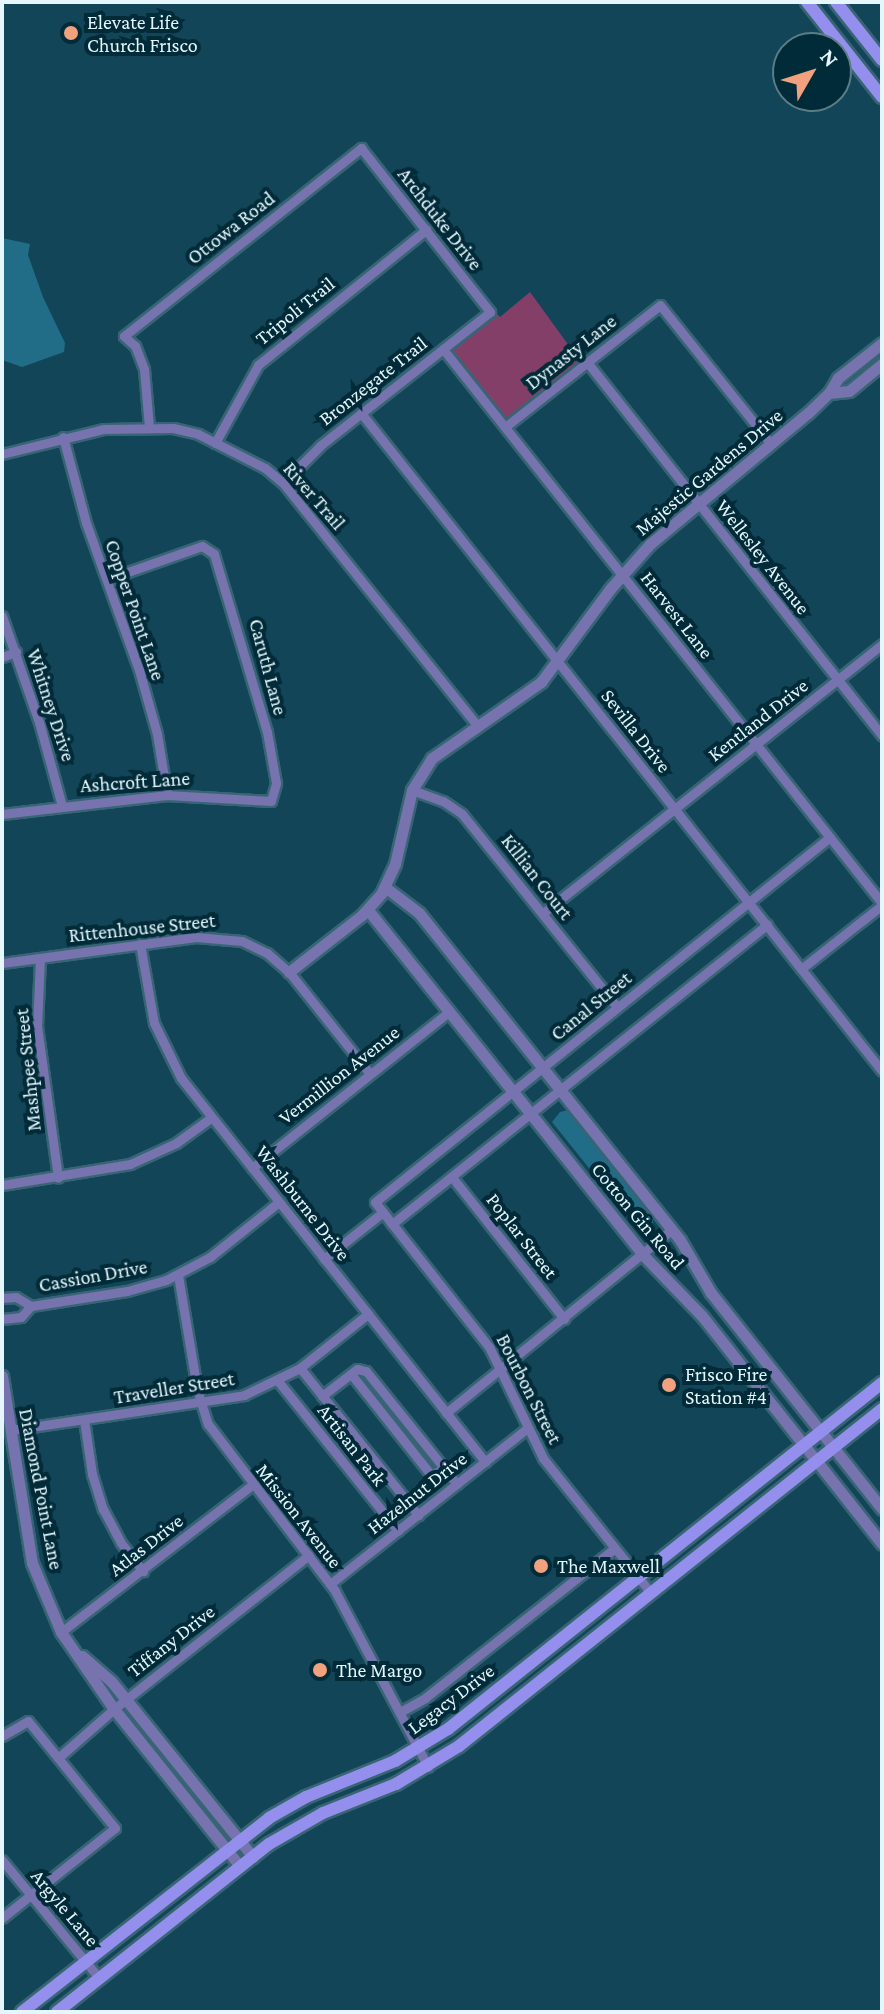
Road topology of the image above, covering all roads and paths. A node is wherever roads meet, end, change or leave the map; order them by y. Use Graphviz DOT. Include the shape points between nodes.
graph roads {
  1 [pos="807,2"];
  2 [pos="836,2"];
  3 [pos="882,60"];
  4 [pos="882,97"];
  5 [pos="361,148"];
  6 [pos="426,230"];
  7 [pos="490,312"];
  8 [pos="882,343"];
  9 [pos="443,349"];
  10 [pos="587,362"];
  11 [pos="882,364"];
  12 [pos="829,393"];
  13 [pos="361,413"];
  14 [pos="149,427"];
  15 [pos="505,427"];
  16 [pos="63,437"];
  17 [pos="215,443"];
  18 [pos="770,443"];
  19 [pos="2,454"];
  20 [pos="283,483"];
  21 [pos="697,502"];
  22 [pos="622,575"];
  23 [pos="108,579"];
  24 [pos="2,616"];
  25 [pos="882,644"];
  26 [pos="16,652"];
  27 [pos="2,657"];
  28 [pos="558,662"];
  29 [pos="838,680"];
  30 [pos="477,725"];
  31 [pos="882,736"];
  32 [pos="756,744"];
  33 [pos="412,790"];
  34 [pos="167,795"];
  35 [pos="271,801"];
  36 [pos="62,806"];
  37 [pos="674,809"];
  38 [pos="2,814"];
  39 [pos="830,837"];
  40 [pos="385,887"];
  41 [pos="749,903"];
  42 [pos="882,904"];
  43 [pos="368,910"];
  44 [pos="543,913"];
  45 [pos="767,925"];
  46 [pos="140,944"];
  47 [pos="40,958"];
  48 [pos="2,963"];
  49 [pos="801,969"];
  50 [pos="289,972"];
  51 [pos="617,1007"];
  52 [pos="449,1012"];
  53 [pos="542,1068"];
  54 [pos="882,1071"];
  55 [pos="370,1074"];
  56 [pos="559,1090"];
  57 [pos="513,1091"];
  58 [pos="530,1114"];
  59 [pos="212,1117"];
  60 [pos="252,1168"];
  61 [pos="452,1177"];
  62 [pos="58,1178"];
  63 [pos="2,1185"];
  64 [pos="279,1202"];
  65 [pos="375,1202"];
  66 [pos="383,1212"];
  67 [pos="392,1224"];
  68 [pos="671,1230"];
  69 [pos="644,1256"];
  70 [pos="324,1259"];
  71 [pos="178,1275"];
  72 [pos="2,1298"];
  73 [pos="31,1306"];
  74 [pos="368,1314"];
  75 [pos="2,1319"];
  76 [pos="564,1319"];
  77 [pos="736,1326"];
  78 [pos="719,1339"];
  79 [pos="768,1366"];
  80 [pos="300,1368"];
  81 [pos="501,1369"];
  82 [pos="351,1374"];
  83 [pos="2,1376"];
  84 [pos="751,1380"];
  85 [pos="278,1381"];
  86 [pos="882,1383"];
  87 [pos="322,1396"];
  88 [pos="200,1404"];
  89 [pos="882,1409"];
  90 [pos="446,1413"];
  91 [pos="84,1420"];
  92 [pos="526,1429"];
  93 [pos="11,1430"];
  94 [pos="821,1433"];
  95 [pos="804,1446"];
  96 [pos="833,1448"];
  97 [pos="485,1462"];
  98 [pos="816,1462"];
  99 [pos="445,1468"];
  100 [pos="457,1484"];
  101 [pos="252,1485"];
  102 [pos="882,1509"];
  103 [pos="418,1515"];
  104 [pos="398,1531"];
  105 [pos="882,1544"];
  106 [pos="614,1549"];
  107 [pos="309,1555"];
  108 [pos="143,1571"];
  109 [pos="638,1577"];
  110 [pos="330,1584"];
  111 [pos="651,1593"];
  112 [pos="61,1632"];
  113 [pos="72,1649"];
  114 [pos="126,1699"];
  115 [pos="114,1709"];
  116 [pos="400,1712"];
  117 [pos="2,1736"];
  118 [pos="417,1749"];
  119 [pos="58,1758"];
  120 [pos="428,1767"];
  121 [pos="239,1840"];
  122 [pos="227,1849"];
  123 [pos="253,1857"];
  124 [pos="2,1860"];
  125 [pos="240,1866"];
  126 [pos="30,1895"];
  127 [pos="2,1918"];
  128 [pos="86,1962"];
  129 [pos="99,1978"];
  130 [pos="22,2012"];
  131 [pos="57,2012"];
  1 -- 4 [label="main road"];
  2 -- 3 [label="main road"];
  5 -- 6 [label="street, Archduke Drive"];
  5 -- 14 [label="street, Ottowa Road" via="124,336 135,346 144,369"];
  6 -- 7 [label="street, Archduke Drive"];
  6 -- 17 [label="street, Tripoli Trail" via="258,365"];
  7 -- 9 [label="street, Bronzegate Trail"];
  8 -- 12 [label="street, Majestic Gardens Drive" via="838,378"];
  9 -- 13 [label="street, Bronzegate Trail"];
  9 -- 15 [label="street, Harvest Lane"];
  10 -- 15 [label="street, Dynasty Lane"];
  10 -- 18 [label="street, Dynasty Lane" via="660,305"];
  10 -- 21 [label="street, Wellesley Avenue"];
  11 -- 12 [label="street, Majestic Gardens Drive" via="849,391"];
  12 -- 18 [label="street, Majestic Gardens Drive"];
  13 -- 20 [label="street, Bronzegate Trail"];
  13 -- 28 [label="street, Sevilla Drive"];
  14 -- 16 [label="street, River Trail"];
  14 -- 17 [label="street, River Trail" via="184,430"];
  15 -- 22 [label="street, Harvest Lane"];
  16 -- 19 [label="street, River Trail"];
  16 -- 23 [label="street, Copper Point Lane" via="86,523"];
  17 -- 20 [label="street, River Trail"];
  18 -- 21 [label="street, Majestic Gardens Drive"];
  20 -- 30 [label="street, River Trail"];
  21 -- 22 [label="street, Majestic Gardens Drive"];
  21 -- 29 [label="street, Wellesley Avenue"];
  22 -- 28 [label="street, Majestic Gardens Drive"];
  22 -- 32 [label="street, Harvest Lane"];
  23 -- 34 [label="street, Copper Point Lane" via="157,734"];
  23 -- 35 [label="street, Caruth Lane" via="207,546 214,554 267,732 276,783"];
  24 -- 26 [label="street, Whitney Drive"];
  25 -- 29 [label="street, Kentland Drive"];
  26 -- 27 [label="street"];
  26 -- 36 [label="street, Whitney Drive"];
  28 -- 30 [label="street, Majestic Gardens Drive" via="534,688"];
  28 -- 37 [label="street, Sevilla Drive"];
  29 -- 31 [label="street, Wellesley Avenue"];
  29 -- 32 [label="street, Kentland Drive"];
  30 -- 33 [label="street, Majestic Gardens Drive" via="438,751"];
  32 -- 37 [label="street, Kentland Drive"];
  32 -- 39 [label="street, Harvest Lane"];
  33 -- 40 [label="street, Majestic Gardens Drive"];
  33 -- 44 [label="street, Killian Court" via="462,814"];
  34 -- 35 [label="street, Ashcroft Lane"];
  34 -- 36 [label="street, Ashcroft Lane"];
  36 -- 38 [label="street, Ashcroft Lane"];
  37 -- 41 [label="street, Sevilla Drive"];
  37 -- 44 [label="street, Kentland Drive"];
  39 -- 41 [label="street, Canal Street"];
  39 -- 42 [label="street, Harvest Lane"];
  40 -- 43 [label="street, Majestic Gardens Drive"];
  40 -- 53 [label="street, Cotton Gin Road" via="419,913"];
  41 -- 45 [label="street, Sevilla Drive"];
  41 -- 51 [label="street, Canal Street"];
  42 -- 49 [label="street"];
  43 -- 50 [label="street, Majestic Gardens Drive"];
  43 -- 52 [label="street, Cotton Gin Road"];
  44 -- 51 [label="street, Killian Court"];
  45 -- 49 [label="street, Sevilla Drive"];
  45 -- 56 [label="street"];
  46 -- 47 [label="street, Rittenhouse Street"];
  46 -- 50 [label="street, Rittenhouse Street" via="233,938 259,948"];
  46 -- 59 [label="street, Washburne Drive" via="158,1035"];
  47 -- 48 [label="street, Rittenhouse Street"];
  47 -- 62 [label="street, Mashpee Street" via="37,1026"];
  49 -- 54 [label="street, Sevilla Drive"];
  50 -- 55 [label="street, Rittenhouse Street"];
  51 -- 53 [label="street, Canal Street"];
  52 -- 55 [label="street, Vermillion Avenue"];
  52 -- 57 [label="street, Cotton Gin Road"];
  53 -- 56 [label="street, Cotton Gin Road"];
  53 -- 57 [label="street, Canal Street"];
  55 -- 60 [label="street, Vermillion Avenue"];
  56 -- 58 [label="street"];
  56 -- 68 [label="street, Cotton Gin Road"];
  57 -- 58 [label="street, Cotton Gin Road"];
  57 -- 65 [label="street, Canal Street"];
  58 -- 61 [label="street"];
  58 -- 69 [label="street, Cotton Gin Road"];
  59 -- 60 [label="street, Washburne Drive"];
  59 -- 62 [label="street" via="142,1160"];
  60 -- 64 [label="street, Washburne Drive"];
  61 -- 67 [label="street"];
  61 -- 76 [label="street, Poplar Street"];
  62 -- 63 [label="street"];
  64 -- 70 [label="street, Washburne Drive"];
  64 -- 71 [label="street, Cassion Drive" via="210,1257"];
  65 -- 66 [label="street, Bourbon Street"];
  66 -- 67 [label="street, Bourbon Street"];
  66 -- 70 [label="street"];
  67 -- 81 [label="street, Bourbon Street"];
  68 -- 69 [label="street"];
  68 -- 77 [label="street, Cotton Gin Road"];
  69 -- 76 [label="street"];
  69 -- 78 [label="street, Cotton Gin Road"];
  70 -- 74 [label="street, Washburne Drive"];
  71 -- 73 [label="street, Cassion Drive" via="127,1291"];
  71 -- 88 [label="street, Mission Avenue"];
  72 -- 73 [label="street, Cassion Drive" via="16,1297"];
  73 -- 75 [label="street, Cassion Drive" via="21,1317"];
  74 -- 80 [label="street, Traveller Street"];
  74 -- 90 [label="street, Washburne Drive"];
  76 -- 81 [label="street"];
  77 -- 78 [label="street"];
  77 -- 79 [label="street, Cotton Gin Road"];
  78 -- 84 [label="street, Cotton Gin Road"];
  79 -- 84 [label="street"];
  79 -- 94 [label="street, Cotton Gin Road"];
  80 -- 85 [label="street, Traveller Street"];
  80 -- 87 [label="street, Artisan Park"];
  81 -- 90 [label="street"];
  81 -- 92 [label="street, Bourbon Street"];
  82 -- 87 [label="street"];
  82 -- 99 [label="street" via="366,1371"];
  82 -- 99 [label="street" via="431,1475"];
  83 -- 93 [label="street, Diamond Point Lane"];
  84 -- 95 [label="street, Cotton Gin Road"];
  85 -- 88 [label="street, Traveller Street"];
  85 -- 104 [label="street, Artisan Park"];
  86 -- 94 [label="main road, Legacy Drive"];
  87 -- 103 [label="street, Artisan Park"];
  88 -- 91 [label="street, Traveller Street"];
  88 -- 101 [label="street, Mission Avenue" via="218,1442"];
  89 -- 96 [label="main road, Legacy Drive"];
  90 -- 97 [label="street, Washburne Drive"];
  91 -- 93 [label="street, Traveller Street"];
  91 -- 108 [label="street" via="98,1497 114,1532"];
  92 -- 97 [label="street, Hazelnut Drive"];
  92 -- 106 [label="street, Bourbon Street"];
  93 -- 112 [label="street, Diamond Point Lane" via="32,1563"];
  94 -- 95 [label="main road, Legacy Drive"];
  94 -- 96 [label="street, Cotton Gin Road"];
  95 -- 98 [label="street, Cotton Gin Road"];
  95 -- 109 [label="main road, Legacy Drive"];
  96 -- 98 [label="main road, Legacy Drive"];
  96 -- 102 [label="street, Cotton Gin Road"];
  97 -- 100 [label="street, Hazelnut Drive"];
  98 -- 105 [label="street, Cotton Gin Road"];
  98 -- 111 [label="main road, Legacy Drive"];
  99 -- 100 [label="street"];
  100 -- 103 [label="street, Hazelnut Drive"];
  101 -- 107 [label="street, Mission Avenue"];
  101 -- 108 [label="street, Atlas Drive"];
  103 -- 104 [label="street, Hazelnut Drive"];
  104 -- 110 [label="street, Hazelnut Drive"];
  106 -- 109 [label="street, Bourbon Street"];
  106 -- 116 [label="street" via="425,1698"];
  107 -- 110 [label="street, Mission Avenue"];
  107 -- 114 [label="street, Tiffany Drive"];
  108 -- 112 [label="street, Atlas Drive"];
  109 -- 111 [label="street, Bourbon Street"];
  109 -- 118 [label="main road, Legacy Drive"];
  110 -- 116 [label="street, Mission Avenue"];
  111 -- 120 [label="main road, Legacy Drive"];
  112 -- 113 [label="street, Diamond Point Lane"];
  113 -- 114 [label="street, Diamond Point Lane"];
  113 -- 115 [label="street, Diamond Point Lane"];
  114 -- 115 [label="street, Tiffany Drive"];
  114 -- 121 [label="street, Diamond Point Lane"];
  115 -- 119 [label="street, Tiffany Drive"];
  115 -- 122 [label="street, Diamond Point Lane"];
  116 -- 118 [label="street, Mission Avenue"];
  117 -- 119 [label="street" via="28,1721"];
  118 -- 120 [label="street, Mission Avenue"];
  118 -- 121 [label="main road, Legacy Drive" via="306,1797"];
  119 -- 126 [label="street" via="115,1828"];
  120 -- 123 [label="main road, Legacy Drive" via="305,1822"];
  121 -- 122 [label="main road, Legacy Drive"];
  121 -- 123 [label="street, Diamond Point Lane"];
  122 -- 125 [label="street, Diamond Point Lane"];
  122 -- 128 [label="main road, Legacy Drive"];
  123 -- 125 [label="main road, Legacy Drive"];
  124 -- 126 [label="street, Argyle Lane"];
  125 -- 129 [label="main road, Legacy Drive"];
  126 -- 127 [label="street"];
  126 -- 128 [label="street, Argyle Lane"];
  128 -- 129 [label="street, Argyle Lane"];
  128 -- 130 [label="main road, Legacy Drive"];
  129 -- 131 [label="main road, Legacy Drive"];
}
